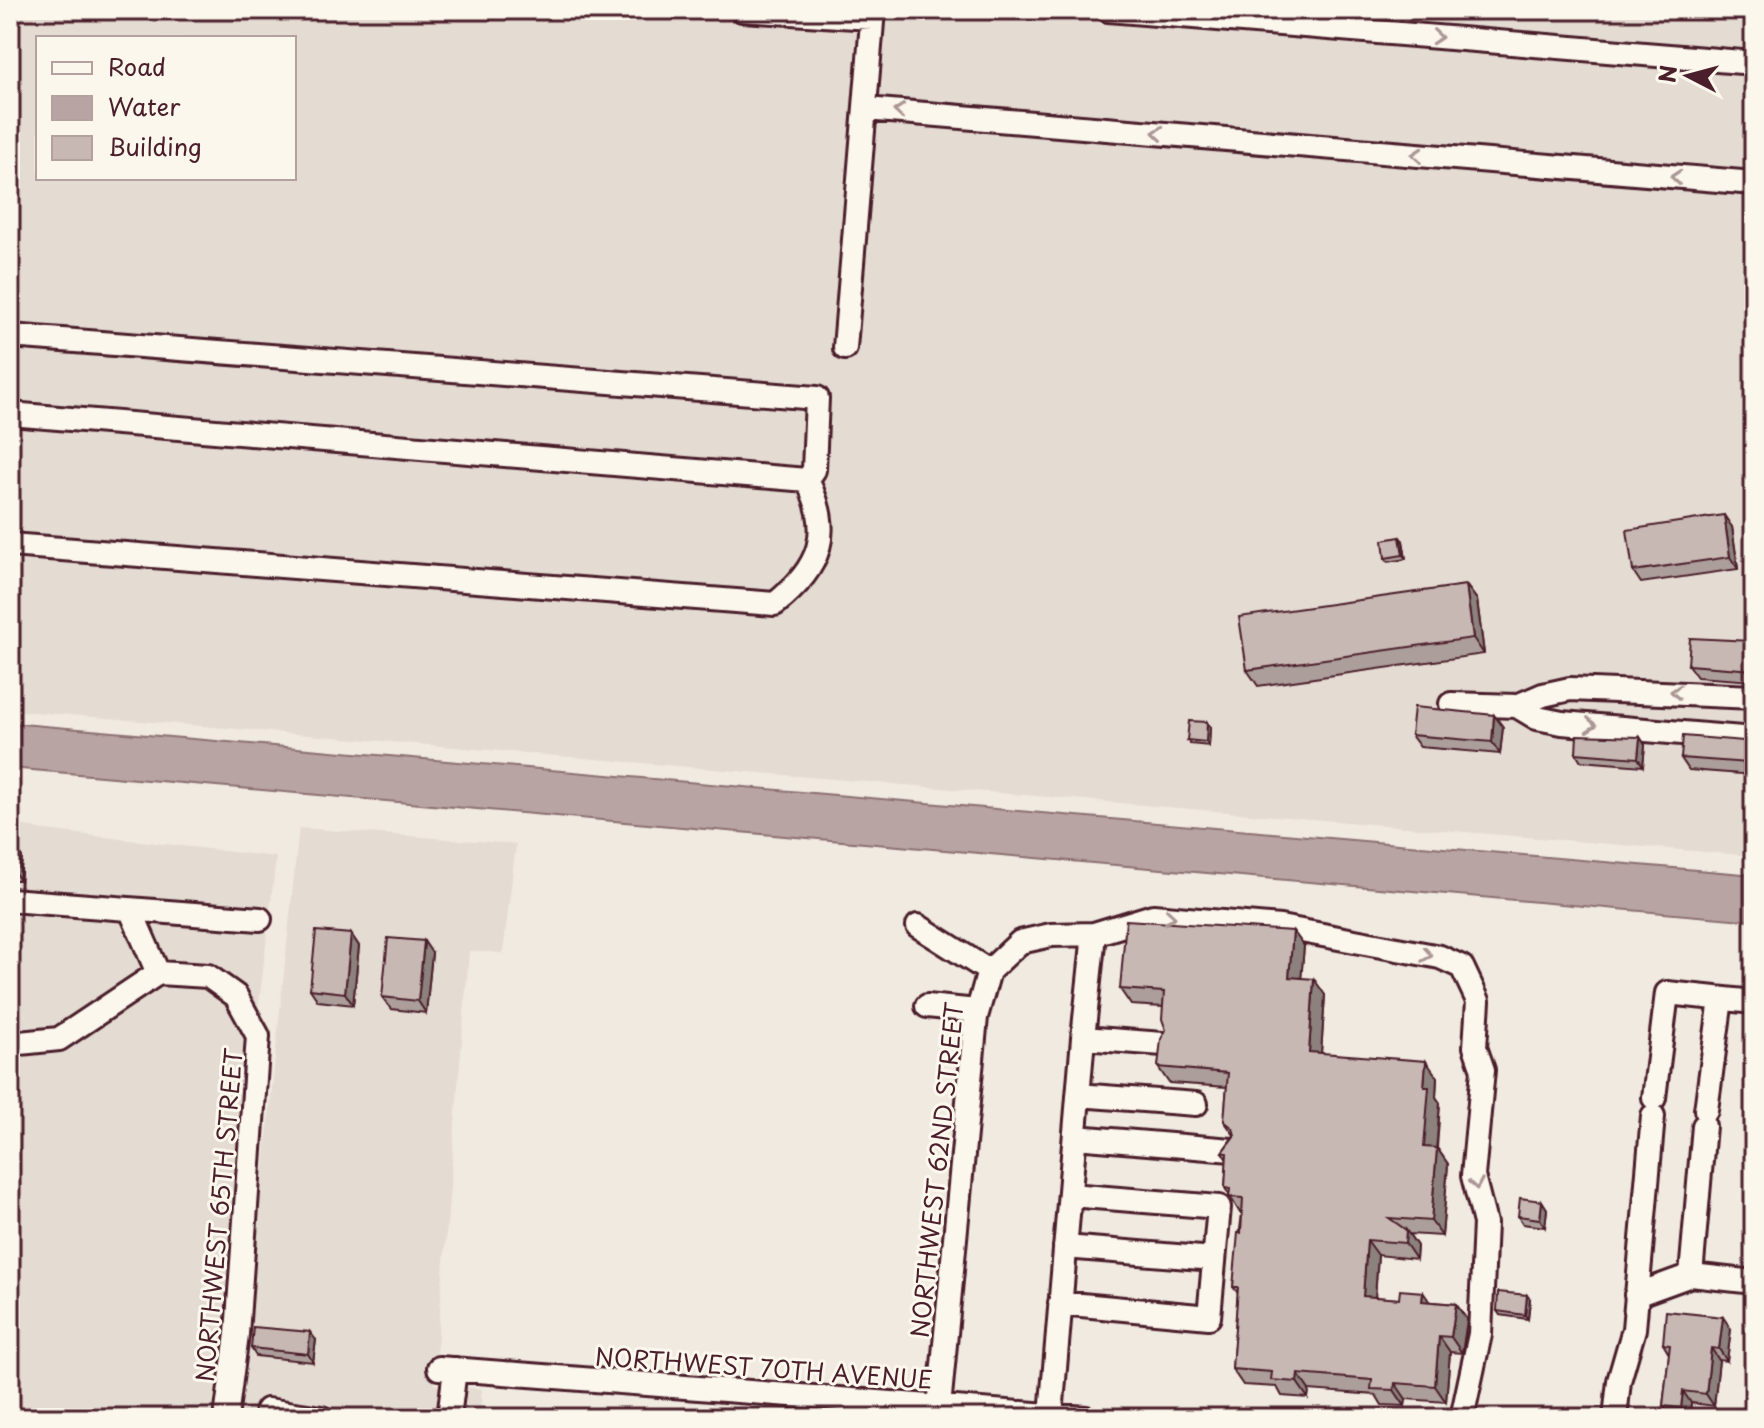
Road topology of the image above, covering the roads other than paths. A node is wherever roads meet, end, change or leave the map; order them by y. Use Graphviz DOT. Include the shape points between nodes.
graph roads {
  1 [pos="742,10"];
  2 [pos="1108,10"];
  3 [pos="872,14"];
  4 [pos="1754,63"];
  5 [pos="866,109"];
  6 [pos="1754,183"];
  7 [pos="10,336"];
  8 [pos="845,348"];
  9 [pos="10,414"];
  10 [pos="807,480"];
  11 [pos="10,545"];
  12 [pos="1754,697"];
  13 [pos="1451,704"];
  14 [pos="1517,706"];
  15 [pos="1754,739"];
  16 [pos="10,900"];
  17 [pos="131,911"];
  18 [pos="260,919"];
  19 [pos="918,926"];
  20 [pos="1094,934"];
  21 [pos="989,971"];
  22 [pos="158,973"];
  23 [pos="1721,999"];
  24 [pos="1754,1002"];
  25 [pos="927,1006"];
  26 [pos="977,1011"];
  27 [pos="1083,1038"];
  28 [pos="10,1044"];
  29 [pos="1163,1044"];
  30 [pos="1078,1095"];
  31 [pos="1196,1104"];
  32 [pos="1075,1137"];
  33 [pos="1232,1150"];
  34 [pos="1070,1195"];
  35 [pos="1065,1247"];
  36 [pos="1214,1259"];
  37 [pos="1691,1275"];
  38 [pos="1754,1282"];
  39 [pos="1636,1295"];
  40 [pos="1060,1303"];
  41 [pos="939,1412"];
  42 [pos="1051,1415"];
  43 [pos="226,1418"];
  44 [pos="267,1418"];
  45 [pos="322,1418"];
  46 [pos="449,1418"];
  47 [pos="1086,1418"];
  48 [pos="1462,1418"];
  49 [pos="1615,1418"];
  1 -- 3 [label="street"];
  2 -- 4 [label="street, one-way"];
  3 -- 5 [label="street"];
  6 -- 5 [label="street, one-way"];
  5 -- 8 [label="street"];
  7 -- 10 [label="street" via="817,398 814,470"];
  9 -- 10 [label="street"];
  10 -- 11 [label="street" via="821,507 818,554 797,586 775,604"];
  12 -- 14 [label="street, one-way" via="1606,687 1570,689"];
  13 -- 14 [label="street"];
  14 -- 15 [label="street, one-way" via="1537,718 1562,723"];
  16 -- 17 [label="street"];
  17 -- 18 [label="street"];
  17 -- 22 [label="street"];
  19 -- 21 [label="street"];
  20 -- 21 [label="street" via="1020,942"];
  20 -- 27 [label="street"];
  20 -- 48 [label="street, one-way" via="1153,916 1280,927 1440,957 1462,967 1478,1001 1475,1047 1483,1070 1473,1176 1485,1223 1480,1334"];
  21 -- 26 [label="street, NORTHWEST 62ND STREET"];
  22 -- 28 [label="street" via="59,1039"];
  22 -- 43 [label="street, NORTHWEST 65TH STREET" via="208,976 236,996 258,1036"];
  23 -- 24 [label="street"];
  23 -- 37 [label="street"];
  23 -- 39 [label="street" via="1667,993"];
  25 -- 26 [label="street"];
  26 -- 41 [label="street, NORTHWEST 62ND STREET"];
  27 -- 29 [label="street"];
  27 -- 30 [label="street"];
  30 -- 31 [label="street"];
  30 -- 32 [label="street"];
  32 -- 33 [label="street"];
  32 -- 34 [label="street"];
  34 -- 35 [label="street"];
  34 -- 36 [label="street" via="1219,1207"];
  35 -- 36 [label="street"];
  35 -- 40 [label="street"];
  36 -- 40 [label="street" via="1209,1317"];
  37 -- 38 [label="street"];
  37 -- 39 [label="street"];
  39 -- 49 [label="street"];
  40 -- 42 [label="street"];
  41 -- 42 [label="street, NORTHWEST 70TH AVENUE"];
  41 -- 46 [label="street, NORTHWEST 70TH AVENUE" via="447,1369"];
  42 -- 47 [label="street, NORTHWEST 70TH AVENUE"];
  44 -- 45 [label="street" via="267,1410"];
}
